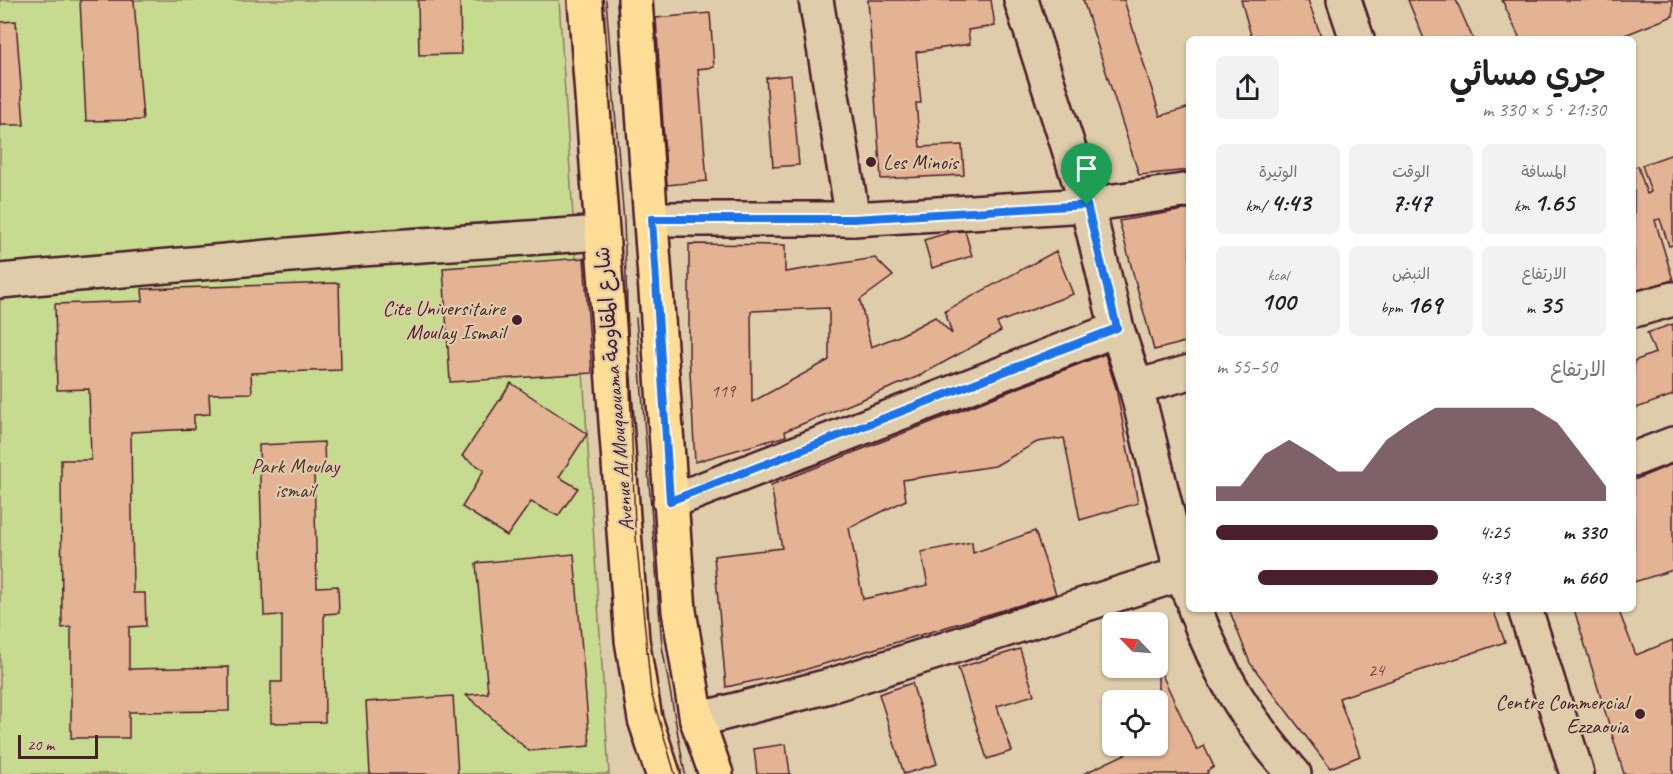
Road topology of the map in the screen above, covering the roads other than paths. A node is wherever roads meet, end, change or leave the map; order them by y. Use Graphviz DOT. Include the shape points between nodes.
graph roads {
  1 [pos="585,0"];
  2 [pos="635,0"];
  3 [pos="816,0"];
  4 [pos="1021,0"];
  5 [pos="1344,0"];
  6 [pos="1356,36"];
  7 [pos="1186,191"];
  8 [pos="1087,205"];
  9 [pos="652,219"];
  10 [pos="853,219"];
  11 [pos="602,233"];
  12 [pos="0,281"];
  13 [pos="1673,299"];
  14 [pos="1636,309"];
  15 [pos="1117,328"];
  16 [pos="1186,373"];
  17 [pos="1136,387"];
  18 [pos="1673,444"];
  19 [pos="1636,458"];
  20 [pos="670,501"];
  21 [pos="1186,576"];
  22 [pos="1186,580"];
  23 [pos="1196,612"];
  24 [pos="1526,612"];
  25 [pos="697,720"];
  26 [pos="663,774"];
  27 [pos="716,774"];
  28 [pos="1294,774"];
  29 [pos="1577,774"];
  1 -- 11 [label="main road, Avenue Al Mouqaouama شارع المقاومة"];
  2 -- 9 [label="main road"];
  3 -- 10 [label="street"];
  4 -- 8 [label="street"];
  5 -- 6 [label="street"];
  7 -- 8 [label="street"];
  8 -- 10 [label="street"];
  8 -- 15 [label="street"];
  9 -- 10 [label="street"];
  9 -- 20 [label="main road"];
  11 -- 12 [label="street" via="347,250"];
  11 -- 26 [label="main road, Avenue Al Mouqaouama شارع المقاومة" via="632,640 645,719"];
  13 -- 14 [label="street"];
  15 -- 17 [label="street"];
  15 -- 20 [label="street"];
  16 -- 17 [label="street"];
  17 -- 21 [label="street"];
  18 -- 19 [label="street"];
  20 -- 25 [label="main road" via="679,611"];
  22 -- 25 [label="street" via="829,686"];
  23 -- 28 [label="street" via="1207,644 1234,696"];
  24 -- 29 [label="street"];
  25 -- 27 [label="main road"];
}
